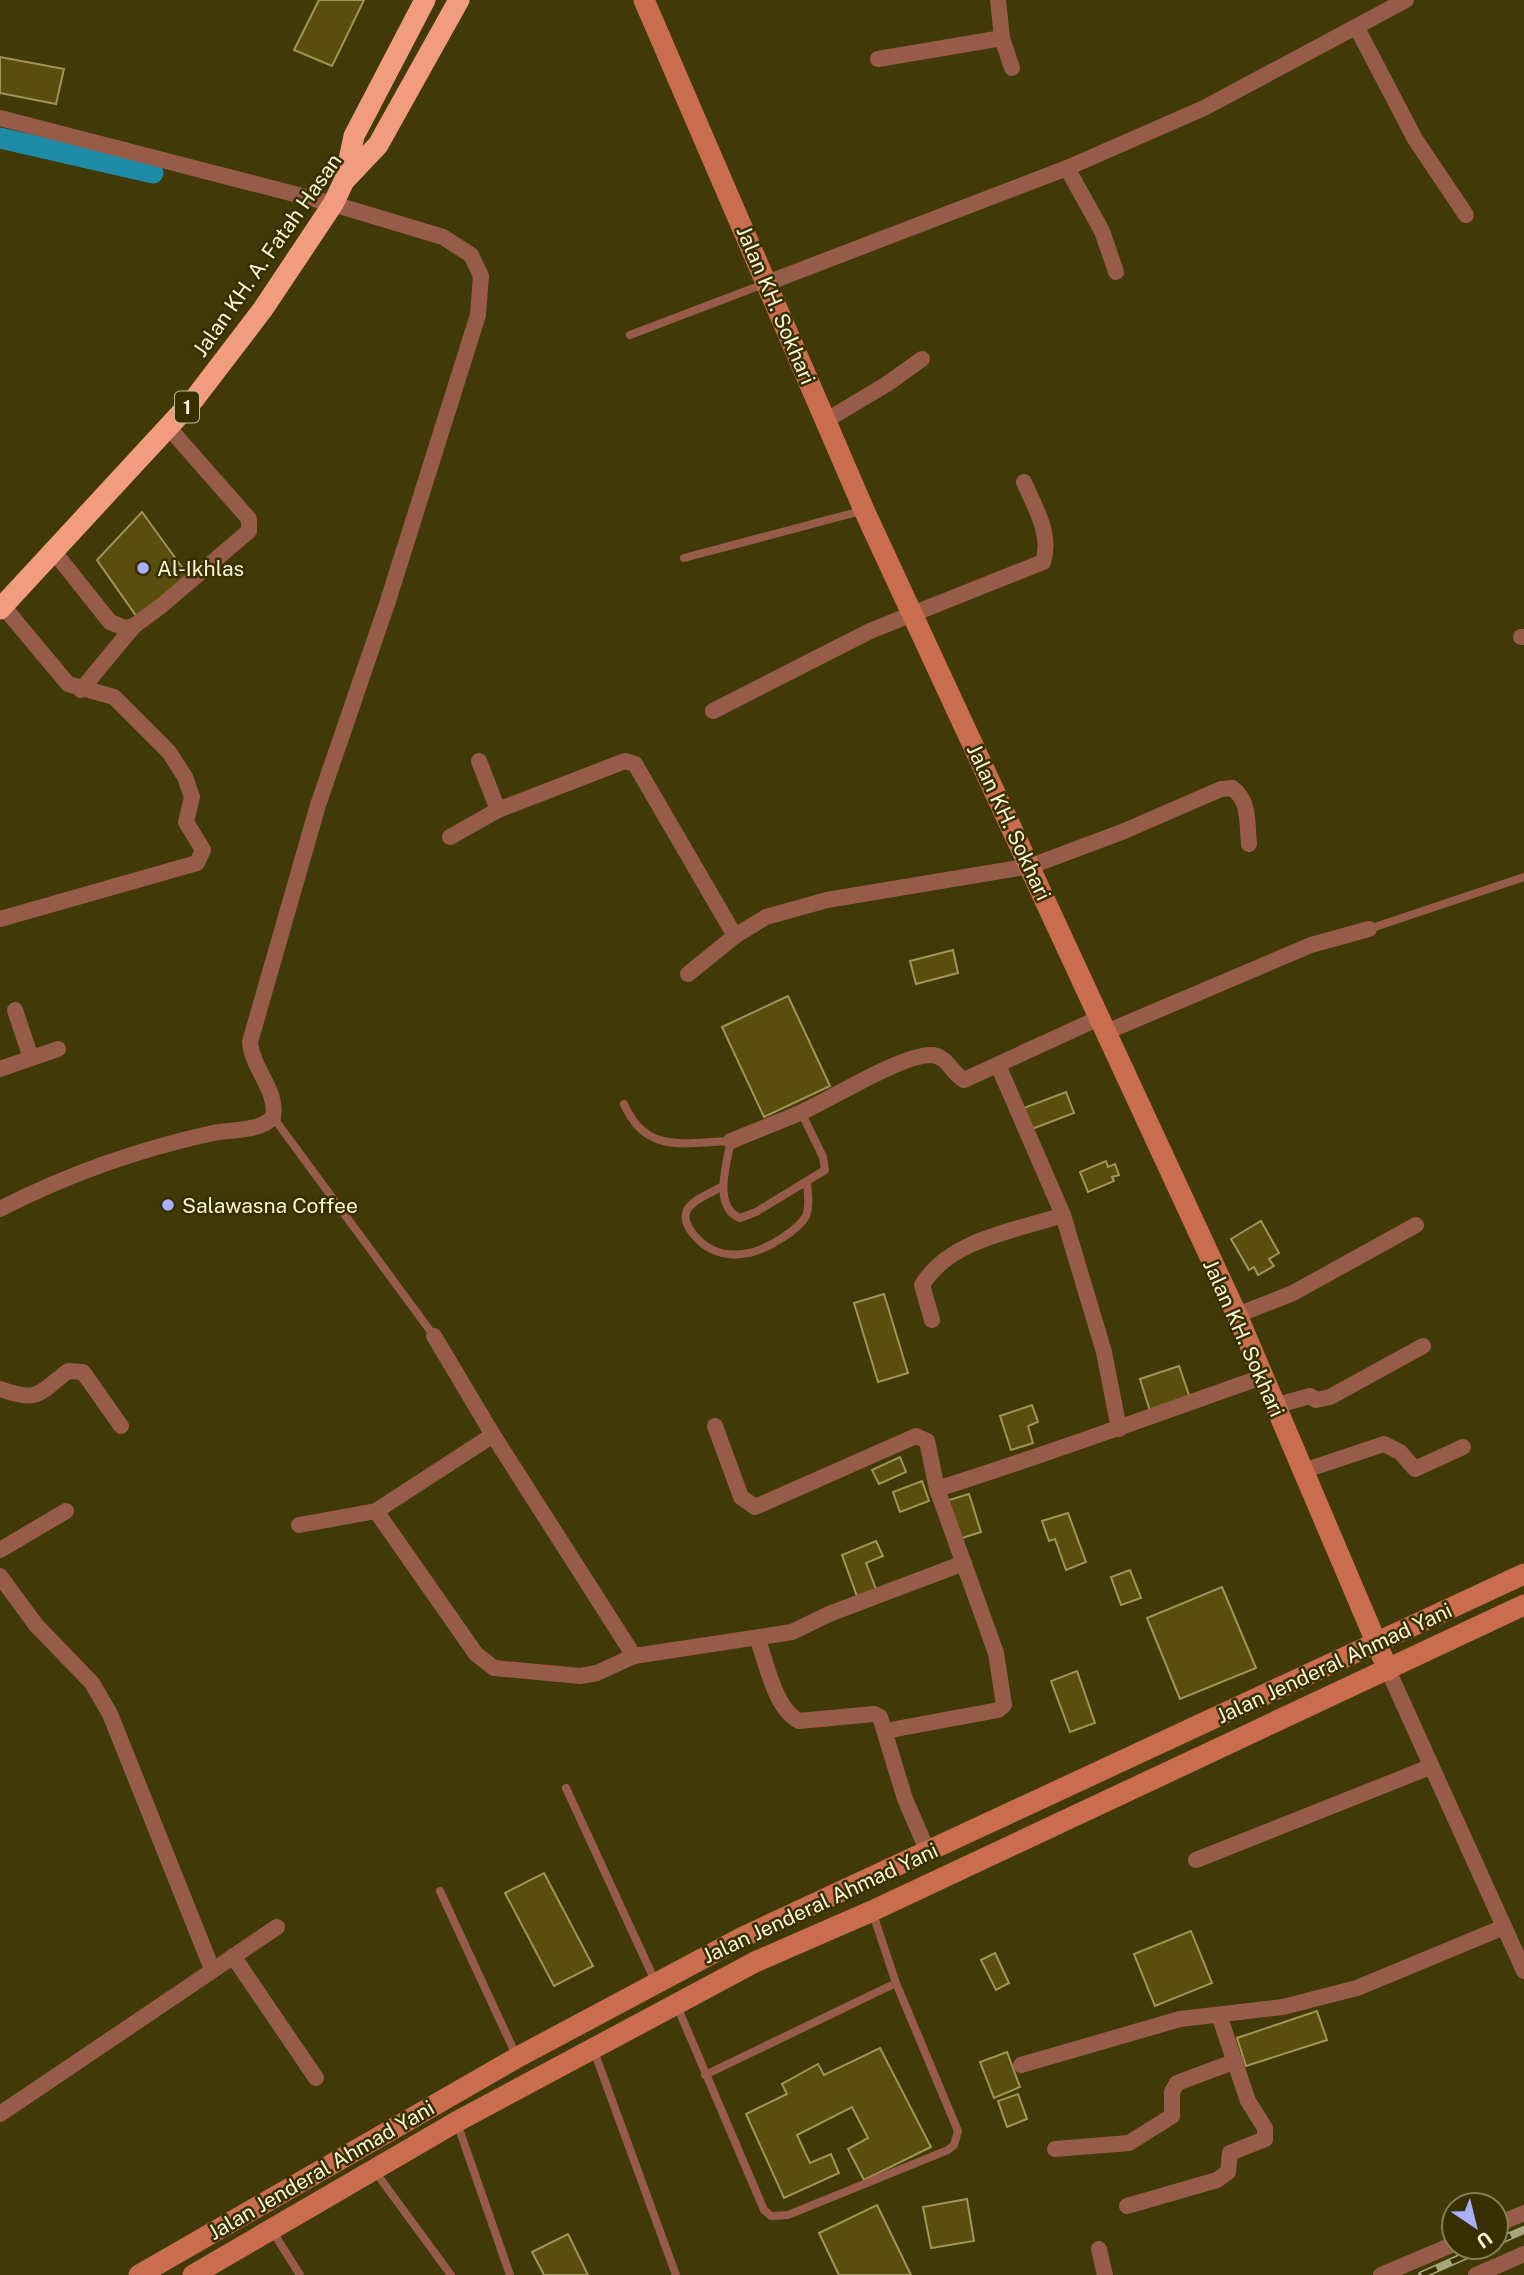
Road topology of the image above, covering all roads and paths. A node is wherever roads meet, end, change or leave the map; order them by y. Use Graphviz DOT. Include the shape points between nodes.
graph roads {
  1 [pos="425,0"];
  2 [pos="458,0"];
  3 [pos="644,0"];
  4 [pos="998,0"];
  5 [pos="1406,0"];
  6 [pos="1357,28"];
  7 [pos="1002,38"];
  8 [pos="878,59"];
  9 [pos="1012,68"];
  10 [pos="0,118"];
  11 [pos="1067,168"];
  12 [pos="344,181"];
  13 [pos="333,204"];
  14 [pos="1466,215"];
  15 [pos="1116,272"];
  16 [pos="767,282"];
  17 [pos="630,335"];
  18 [pos="922,359"];
  19 [pos="825,421"];
  20 [pos="169,428"];
  21 [pos="1024,482"];
  22 [pos="864,510"];
  23 [pos="55,552"];
  24 [pos="684,558"];
  25 [pos="1,607"];
  26 [pos="911,613"];
  27 [pos="134,626"];
  28 [pos="81,690"];
  29 [pos="713,711"];
  30 [pos="479,761"];
  31 [pos="498,810"];
  32 [pos="450,837"];
  33 [pos="1249,844"];
  34 [pos="1031,866"];
  35 [pos="1524,877"];
  36 [pos="0,919"];
  37 [pos="1369,929"];
  38 [pos="735,936"];
  39 [pos="688,974"];
  40 [pos="15,1010"];
  41 [pos="1101,1026"];
  42 [pos="58,1048"];
  43 [pos="31,1058"];
  44 [pos="998,1065"];
  45 [pos="0,1069"];
  46 [pos="624,1104"];
  47 [pos="801,1112"];
  48 [pos="274,1117"];
  49 [pos="731,1141"];
  50 [pos="807,1183"];
  51 [pos="723,1186"];
  52 [pos="0,1209"];
  53 [pos="1063,1215"];
  54 [pos="1416,1224"];
  55 [pos="1237,1315"];
  56 [pos="932,1320"];
  57 [pos="434,1336"];
  58 [pos="1423,1346"];
  59 [pos="1262,1377"];
  60 [pos="0,1389"];
  61 [pos="1274,1406"];
  62 [pos="121,1426"];
  63 [pos="715,1426"];
  64 [pos="1119,1429"];
  65 [pos="493,1435"];
  66 [pos="1463,1447"];
  67 [pos="1303,1471"];
  68 [pos="937,1489"];
  69 [pos="66,1511"];
  70 [pos="376,1511"];
  71 [pos="299,1525"];
  72 [pos="0,1549"];
  73 [pos="964,1563"];
  74 [pos="1524,1574"];
  75 [pos="0,1576"];
  76 [pos="1524,1605"];
  77 [pos="757,1638"];
  78 [pos="1377,1643"];
  79 [pos="634,1656"];
  80 [pos="1388,1670"];
  81 [pos="885,1731"];
  82 [pos="1430,1767"];
  83 [pos="566,1788"];
  84 [pos="928,1852"];
  85 [pos="1196,1860"];
  86 [pos="440,1891"];
  87 [pos="872,1910"];
  88 [pos="277,1927"];
  89 [pos="1504,1927"];
  90 [pos="743,1937"];
  91 [pos="233,1956"];
  92 [pos="755,1962"];
  93 [pos="212,1969"];
  94 [pos="1524,1971"];
  95 [pos="656,1983"];
  96 [pos="895,1983"];
  97 [pos="676,2003"];
  98 [pos="1219,2015"];
  99 [pos="592,2048"];
  100 [pos="518,2057"];
  101 [pos="1236,2061"];
  102 [pos="1021,2065"];
  103 [pos="705,2075"];
  104 [pos="316,2078"];
  105 [pos="0,2113"];
  106 [pos="456,2122"];
  107 [pos="1055,2149"];
  108 [pos="374,2169"];
  109 [pos="1127,2206"];
  110 [pos="271,2229"];
  111 [pos="1099,2249"];
  112 [pos="1440,2250"];
  113 [pos="1524,2254"];
  114 [pos="203,2273"];
  115 [pos="139,2275"];
  116 [pos="300,2275"];
  117 [pos="451,2275"];
  118 [pos="510,2275"];
  119 [pos="676,2275"];
  120 [pos="1105,2275"];
  121 [pos="1381,2275"];
  122 [pos="1476,2275"];
  1 -- 12 [label="highway, 1" via="354,136"];
  2 -- 12 [label="highway, Jalan KH. A. Fatah Hasan / 1" via="379,145"];
  3 -- 16 [label="main road, Jalan KH. Sokhari"];
  4 -- 7 [label="street"];
  5 -- 6 [label="street"];
  6 -- 11 [label="street" via="1205,108"];
  6 -- 14 [label="street" via="1415,139"];
  7 -- 8 [label="street"];
  7 -- 9 [label="street"];
  10 -- 13 [label="street"];
  11 -- 15 [label="street" via="1102,231"];
  11 -- 16 [label="street"];
  12 -- 13 [label="highway, Jalan KH. A. Fatah Hasan / 1"];
  13 -- 20 [label="highway, Jalan KH. A. Fatah Hasan / 1" via="263,309"];
  13 -- 48 [label="street" via="443,237 471,255 481,276 478,315 306,845 250,1042 273,1097"];
  16 -- 17 [label="lane"];
  16 -- 19 [label="main road, Jalan KH. Sokhari"];
  18 -- 19 [label="street"];
  19 -- 22 [label="main road, Jalan KH. Sokhari"];
  20 -- 23 [label="highway, Jalan KH. A. Fatah Hasan / 1"];
  20 -- 27 [label="street" via="251,526"];
  21 -- 26 [label="street" via="1046,535 1043,562"];
  22 -- 24 [label="lane"];
  22 -- 26 [label="main road, Jalan KH. Sokhari"];
  23 -- 25 [label="highway, Jalan KH. A. Fatah Hasan / 1"];
  23 -- 27 [label="street" via="110,622"];
  25 -- 28 [label="street" via="68,684"];
  26 -- 29 [label="street"];
  26 -- 34 [label="main road, Jalan KH. Sokhari"];
  27 -- 28 [label="street"];
  28 -- 36 [label="street" via="114,697 169,752 192,797 186,822 203,850 197,863"];
  30 -- 31 [label="street"];
  31 -- 32 [label="street"];
  31 -- 38 [label="street" via="625,761 635,764"];
  33 -- 34 [label="street" via="1245,805 1231,788"];
  34 -- 38 [label="street" via="827,900 766,917"];
  34 -- 41 [label="main road, Jalan KH. Sokhari"];
  35 -- 37 [label="lane"];
  37 -- 41 [label="street" via="1311,944"];
  38 -- 39 [label="street"];
  40 -- 43 [label="street"];
  41 -- 44 [label="street"];
  41 -- 55 [label="main road, Jalan KH. Sokhari"];
  42 -- 43 [label="street"];
  43 -- 45 [label="street"];
  44 -- 47 [label="street" via="964,1080 934,1054 912,1058"];
  44 -- 53 [label="street"];
  46 -- 49 [label="lane" via="632,1123 646,1136 663,1141"];
  47 -- 49 [label="street"];
  47 -- 50 [label="lane" via="825,1170"];
  48 -- 52 [label="street" via="267,1125 212,1133 44,1186"];
  48 -- 57 [label="lane"];
  49 -- 51 [label="lane"];
  50 -- 51 [label="lane" via="740,1217 728,1209"];
  50 -- 51 [label="lane" via="806,1216 775,1243 746,1256 708,1247 685,1219 694,1203"];
  53 -- 56 [label="street" via="953,1252 933,1268 922,1285"];
  53 -- 64 [label="street" via="1104,1352"];
  54 -- 55 [label="street" via="1293,1293"];
  55 -- 59 [label="main road, Jalan KH. Sokhari"];
  57 -- 65 [label="street"];
  58 -- 61 [label="street" via="1330,1397 1316,1401 1303,1396"];
  59 -- 61 [label="main road, Jalan KH. Sokhari"];
  59 -- 64 [label="street"];
  60 -- 62 [label="street" via="27,1398 68,1371 83,1372"];
  61 -- 67 [label="main road, Jalan KH. Sokhari"];
  63 -- 68 [label="street" via="741,1497 755,1507 916,1436 929,1446"];
  64 -- 68 [label="street"];
  65 -- 70 [label="street"];
  65 -- 79 [label="street"];
  66 -- 67 [label="street" via="1415,1469 1400,1452 1384,1444"];
  67 -- 78 [label="main road, Jalan KH. Sokhari"];
  68 -- 73 [label="street"];
  69 -- 72 [label="street"];
  70 -- 71 [label="street"];
  70 -- 79 [label="street" via="476,1654 494,1668 580,1676"];
  73 -- 77 [label="street" via="807,1626"];
  73 -- 81 [label="street" via="996,1653 1004,1705 998,1710"];
  74 -- 78 [label="main road, Jalan Jenderal Ahmad Yani"];
  75 -- 93 [label="street" via="36,1625 92,1683 110,1714"];
  76 -- 80 [label="main road, Jalan Jenderal Ahmad Yani"];
  77 -- 79 [label="street"];
  77 -- 81 [label="street" via="782,1704 792,1717 799,1721 874,1714"];
  78 -- 80 [label="main road, Jalan KH. Sokhari"];
  78 -- 84 [label="main road, Jalan Jenderal Ahmad Yani"];
  80 -- 82 [label="street"];
  80 -- 87 [label="main road, Jalan Jenderal Ahmad Yani"];
  81 -- 84 [label="street" via="905,1799"];
  82 -- 85 [label="street"];
  82 -- 89 [label="street"];
  83 -- 95 [label="lane"];
  84 -- 90 [label="main road, Jalan Jenderal Ahmad Yani"];
  86 -- 100 [label="lane"];
  87 -- 92 [label="main road, Jalan Jenderal Ahmad Yani"];
  87 -- 96 [label="lane"];
  88 -- 91 [label="street"];
  89 -- 94 [label="street"];
  89 -- 98 [label="street" via="1357,1988 1283,2007"];
  90 -- 92 [label="main road"];
  90 -- 95 [label="main road, Jalan Jenderal Ahmad Yani"];
  91 -- 93 [label="street"];
  91 -- 104 [label="street"];
  92 -- 97 [label="main road, Jalan Jenderal Ahmad Yani"];
  93 -- 105 [label="street"];
  95 -- 100 [label="main road, Jalan Jenderal Ahmad Yani"];
  96 -- 103 [label="lane"];
  96 -- 103 [label="lane" via="958,2131 948,2150 788,2215 771,2216 764,2210"];
  97 -- 99 [label="main road, Jalan Jenderal Ahmad Yani"];
  97 -- 103 [label="lane"];
  98 -- 101 [label="street"];
  98 -- 102 [label="street" via="1150,2026"];
  99 -- 106 [label="main road, Jalan Jenderal Ahmad Yani"];
  99 -- 119 [label="lane"];
  100 -- 115 [label="main road, Jalan Jenderal Ahmad Yani"];
  101 -- 107 [label="street" via="1177,2083 1172,2092 1172,2116 1129,2143"];
  101 -- 109 [label="street" via="1248,2101 1265,2128 1265,2139 1230,2153 1228,2172 1217,2180"];
  106 -- 108 [label="main road, Jalan Jenderal Ahmad Yani"];
  106 -- 118 [label="lane"];
  108 -- 110 [label="main road, Jalan Jenderal Ahmad Yani"];
  108 -- 117 [label="lane"];
  110 -- 114 [label="main road, Jalan Jenderal Ahmad Yani"];
  110 -- 116 [label="lane"];
  111 -- 120 [label="street"];
  112 -- 121 [label="street"];
  113 -- 122 [label="street"];
}
